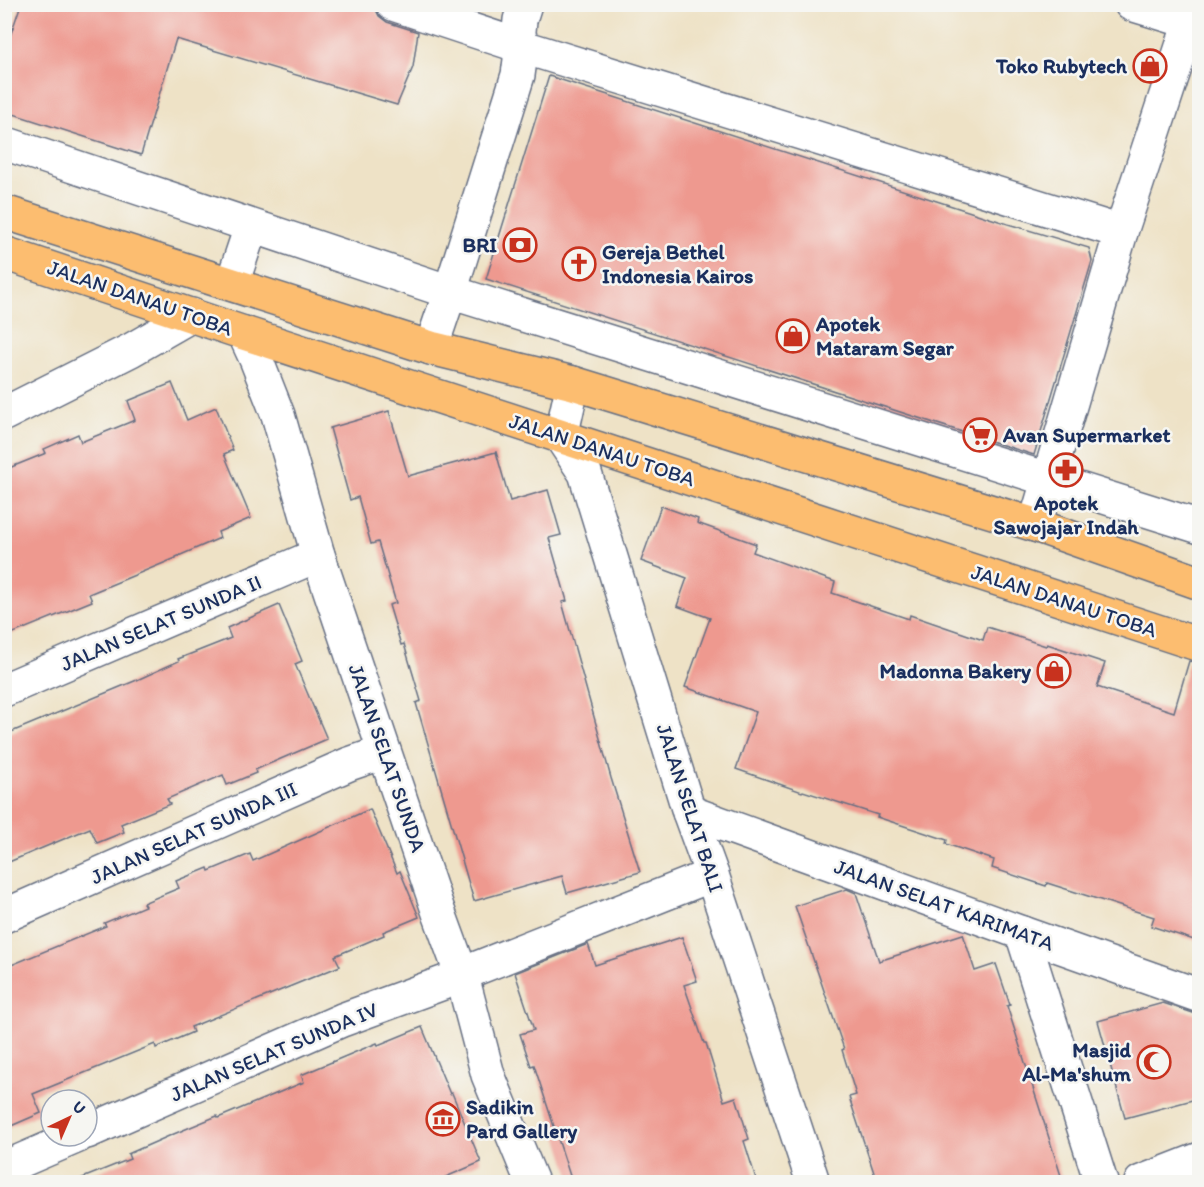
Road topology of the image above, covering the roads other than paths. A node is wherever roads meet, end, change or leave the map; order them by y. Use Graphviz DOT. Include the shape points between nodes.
graph roads {
  1 [pos="393,4"];
  2 [pos="525,4"];
  3 [pos="1131,4"];
  4 [pos="1193,13"];
  5 [pos="452,14"];
  6 [pos="520,46"];
  7 [pos="4,143"];
  8 [pos="4,212"];
  9 [pos="250,226"];
  10 [pos="1121,232"];
  11 [pos="4,252"];
  12 [pos="232,284"];
  13 [pos="450,292"];
  14 [pos="192,315"];
  15 [pos="244,333"];
  16 [pos="431,348"];
  17 [pos="573,383"];
  18 [pos="4,414"];
  19 [pos="561,436"];
  20 [pos="1049,480"];
  21 [pos="1035,525"];
  22 [pos="1200,527"];
  23 [pos="318,555"];
  24 [pos="1200,583"];
  25 [pos="1200,645"];
  26 [pos="4,690"];
  27 [pos="384,752"];
  28 [pos="689,812"];
  29 [pos="712,875"];
  30 [pos="4,916"];
  31 [pos="1022,933"];
  32 [pos="462,976"];
  33 [pos="1200,996"];
  34 [pos="99,1127"];
  35 [pos="50,1148"];
  36 [pos="1200,1159"];
  37 [pos="4,1168"];
  38 [pos="523,1180"];
  39 [pos="813,1182"];
  40 [pos="1101,1182"];
  41 [pos="1141,1182"];
  1 -- 5 [label="street"];
  2 -- 6 [label="street" via="520,20"];
  3 -- 4 [label="street"];
  4 -- 10 [label="street"];
  5 -- 6 [label="street"];
  6 -- 10 [label="street"];
  6 -- 13 [label="street" via="518,75"];
  7 -- 9 [label="street"];
  8 -- 12 [label="main road, JALAN DANAU TOBA"];
  9 -- 12 [label="street"];
  9 -- 13 [label="street"];
  10 -- 20 [label="street"];
  11 -- 14 [label="main road, JALAN DANAU TOBA"];
  12 -- 16 [label="main road, JALAN DANAU TOBA"];
  13 -- 16 [label="street"];
  13 -- 20 [label="street"];
  14 -- 15 [label="main road, JALAN DANAU TOBA"];
  14 -- 18 [label="street"];
  15 -- 19 [label="main road, JALAN DANAU TOBA"];
  15 -- 23 [label="street, JALAN SELAT SUNDA" via="278,415"];
  16 -- 17 [label="main road, JALAN DANAU TOBA"];
  17 -- 19 [label="street"];
  17 -- 21 [label="main road, JALAN DANAU TOBA"];
  19 -- 25 [label="main road, JALAN DANAU TOBA"];
  19 -- 28 [label="street, JALAN SELAT BALI" via="585,473"];
  20 -- 21 [label="street"];
  20 -- 22 [label="street"];
  21 -- 24 [label="main road, JALAN DANAU TOBA"];
  23 -- 26 [label="street, JALAN SELAT SUNDA II"];
  23 -- 27 [label="street, JALAN SELAT SUNDA"];
  27 -- 30 [label="street, JALAN SELAT SUNDA III"];
  27 -- 32 [label="street, JALAN SELAT SUNDA"];
  28 -- 29 [label="street, JALAN SELAT BALI"];
  28 -- 31 [label="street, JALAN SELAT KARIMATA"];
  29 -- 32 [label="street, JALAN SELAT SUNDA IV"];
  29 -- 39 [label="street, JALAN SELAT BALI"];
  31 -- 33 [label="street, JALAN SELAT KARIMATA"];
  31 -- 40 [label="street"];
  32 -- 34 [label="street, JALAN SELAT SUNDA IV" via="342,1020"];
  32 -- 38 [label="street, JALAN SELAT SUNDA" via="488,1075"];
  35 -- 37 [label="street"];
  36 -- 41 [label="street"];
}
